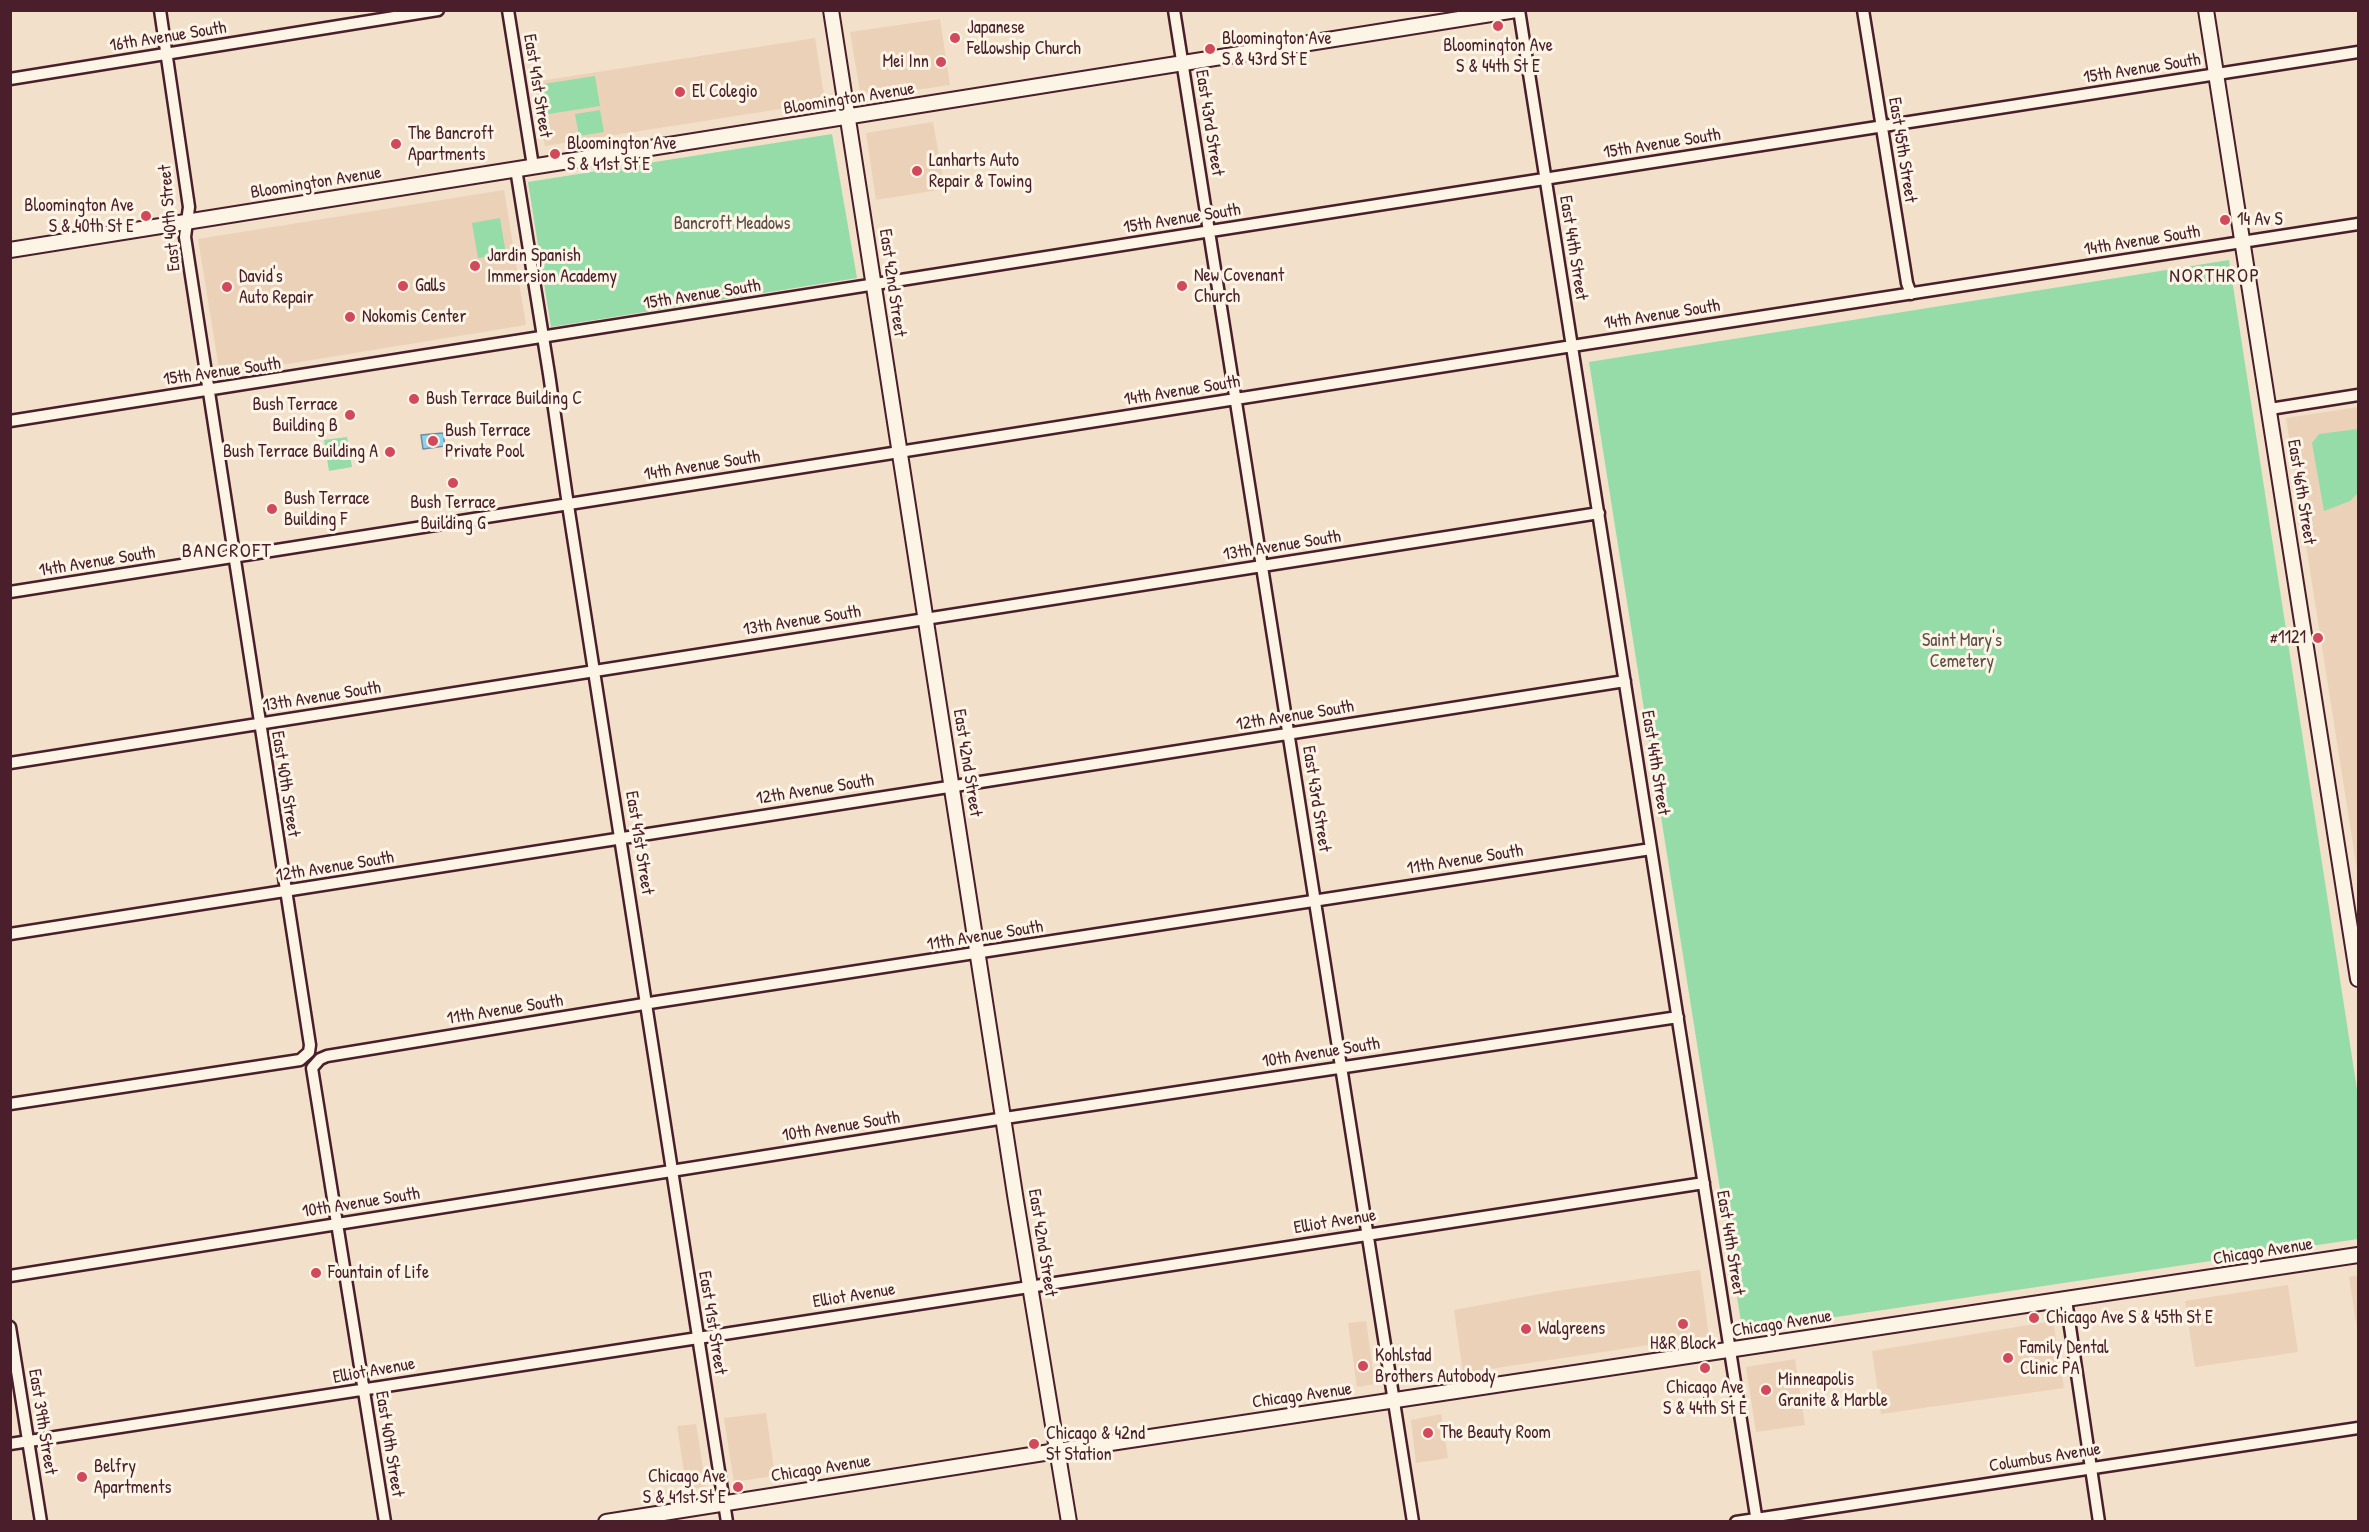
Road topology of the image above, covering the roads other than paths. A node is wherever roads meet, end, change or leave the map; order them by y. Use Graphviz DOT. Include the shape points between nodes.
graph roads {
  1 [pos="159,10"];
  2 [pos="438,10"];
  3 [pos="508,10"];
  4 [pos="831,10"];
  5 [pos="1174,10"];
  6 [pos="1517,10"];
  7 [pos="1863,10"];
  8 [pos="2206,10"];
  9 [pos="2358,52"];
  10 [pos="166,54"];
  11 [pos="1183,64"];
  12 [pos="2216,74"];
  13 [pos="10,79"];
  14 [pos="848,117"];
  15 [pos="1881,126"];
  16 [pos="533,166"];
  17 [pos="516,169"];
  18 [pos="1546,179"];
  19 [pos="187,222"];
  20 [pos="2358,224"];
  21 [pos="1209,231"];
  22 [pos="2243,242"];
  23 [pos="10,250"];
  24 [pos="874,284"];
  25 [pos="1911,294"];
  26 [pos="543,336"];
  27 [pos="1572,346"];
  28 [pos="208,390"];
  29 [pos="2358,395"];
  30 [pos="1236,399"];
  31 [pos="2270,409"];
  32 [pos="10,421"];
  33 [pos="900,451"];
  34 [pos="568,504"];
  35 [pos="1599,513"];
  36 [pos="233,558"];
  37 [pos="1262,566"];
  38 [pos="10,592"];
  39 [pos="927,619"];
  40 [pos="594,671"];
  41 [pos="1625,681"];
  42 [pos="259,724"];
  43 [pos="1289,734"];
  44 [pos="10,763"];
  45 [pos="953,785"];
  46 [pos="621,839"];
  47 [pos="1651,849"];
  48 [pos="285,891"];
  49 [pos="1316,899"];
  50 [pos="10,934"];
  51 [pos="978,954"];
  52 [pos="2358,979"];
  53 [pos="647,1004"];
  54 [pos="1678,1017"];
  55 [pos="324,1057"];
  56 [pos="1341,1066"];
  57 [pos="10,1104"];
  58 [pos="1005,1118"];
  59 [pos="672,1171"];
  60 [pos="1704,1183"];
  61 [pos="337,1223"];
  62 [pos="1367,1233"];
  63 [pos="2358,1256"];
  64 [pos="10,1276"];
  65 [pos="1031,1285"];
  66 [pos="2066,1300"];
  67 [pos="10,1327"];
  68 [pos="698,1337"];
  69 [pos="1730,1350"];
  70 [pos="363,1389"];
  71 [pos="1393,1401"];
  72 [pos="2358,1428"];
  73 [pos="28,1441"];
  74 [pos="10,1444"];
  75 [pos="1058,1451"];
  76 [pos="2091,1468"];
  77 [pos="724,1502"];
  78 [pos="1756,1520"];
  79 [pos="41,1521"];
  80 [pos="385,1521"];
  81 [pos="606,1521"];
  82 [pos="727,1521"];
  83 [pos="1069,1521"];
  84 [pos="1413,1521"];
  85 [pos="1737,1521"];
  86 [pos="2099,1521"];
  1 -- 10 [label="street, East 40th Street"];
  2 -- 10 [label="street, 16th Avenue South"];
  3 -- 16 [label="street, East 41st Street"];
  4 -- 14 [label="street, East 42nd Street"];
  5 -- 11 [label="street, East 43rd Street"];
  6 -- 11 [label="street, Bloomington Avenue"];
  6 -- 18 [label="street, East 44th Street"];
  7 -- 15 [label="street, East 45th Street"];
  8 -- 12 [label="street, East 46th Street"];
  9 -- 12 [label="street, 15th Avenue South"];
  10 -- 13 [label="street, 16th Avenue South"];
  10 -- 19 [label="street, East 40th Street" via="189,207"];
  11 -- 14 [label="street, Bloomington Avenue"];
  11 -- 21 [label="street, East 43rd Street"];
  12 -- 15 [label="street, 15th Avenue South"];
  12 -- 22 [label="street, East 46th Street"];
  14 -- 16 [label="street, Bloomington Avenue"];
  14 -- 24 [label="street, East 42nd Street"];
  15 -- 18 [label="street, 15th Avenue South"];
  15 -- 25 [label="street, East 45th Street"];
  16 -- 17 [label="street, Bloomington Avenue"];
  17 -- 19 [label="street, Bloomington Avenue"];
  17 -- 26 [label="street, East 41st Street"];
  18 -- 21 [label="street, 15th Avenue South"];
  18 -- 27 [label="street, East 44th Street"];
  19 -- 23 [label="street, Bloomington Avenue"];
  19 -- 28 [label="street, East 40th Street" via="185,237"];
  20 -- 22 [label="street, 14th Avenue South"];
  21 -- 24 [label="street, 15th Avenue South"];
  21 -- 30 [label="street, East 43rd Street"];
  22 -- 25 [label="street, 14th Avenue South"];
  22 -- 31 [label="street, East 46th Street"];
  24 -- 26 [label="street, 15th Avenue South"];
  24 -- 33 [label="street, East 42nd Street"];
  25 -- 27 [label="street, 14th Avenue South"];
  26 -- 28 [label="street, 15th Avenue South"];
  26 -- 34 [label="street, East 41st Street"];
  27 -- 30 [label="street, 14th Avenue South"];
  27 -- 35 [label="street, East 44th Street"];
  28 -- 32 [label="street, 15th Avenue South"];
  28 -- 36 [label="street, East 40th Street"];
  29 -- 31 [label="street"];
  30 -- 33 [label="street, 14th Avenue South"];
  30 -- 37 [label="street, East 43rd Street"];
  31 -- 52 [label="street, East 46th Street"];
  33 -- 34 [label="street, 14th Avenue South"];
  33 -- 39 [label="street, East 42nd Street"];
  34 -- 36 [label="street, 14th Avenue South"];
  34 -- 40 [label="street, East 41st Street"];
  35 -- 37 [label="street, 13th Avenue South"];
  35 -- 41 [label="street, East 44th Street"];
  36 -- 38 [label="street, 14th Avenue South"];
  36 -- 42 [label="street, East 40th Street"];
  37 -- 39 [label="street, 13th Avenue South"];
  37 -- 43 [label="street, East 43rd Street"];
  39 -- 40 [label="street, 13th Avenue South"];
  39 -- 45 [label="street, East 42nd Street"];
  40 -- 42 [label="street, 13th Avenue South"];
  40 -- 46 [label="street, East 41st Street"];
  41 -- 43 [label="street, 12th Avenue South"];
  41 -- 47 [label="street, East 44th Street"];
  42 -- 44 [label="street, 13th Avenue South"];
  42 -- 48 [label="street, East 40th Street"];
  43 -- 45 [label="street, 12th Avenue South"];
  43 -- 49 [label="street, East 43rd Street"];
  45 -- 46 [label="street, 12th Avenue South"];
  45 -- 51 [label="street, East 42nd Street"];
  46 -- 48 [label="street, 12th Avenue South"];
  46 -- 53 [label="street, East 41st Street"];
  47 -- 49 [label="street, 11th Avenue South"];
  47 -- 54 [label="street, East 44th Street"];
  48 -- 50 [label="street, 12th Avenue South"];
  48 -- 57 [label="street, East 40th Street" via="310,1045 309,1052 300,1060"];
  49 -- 51 [label="street, 11th Avenue South"];
  49 -- 56 [label="street, East 43rd Street"];
  51 -- 53 [label="street, 11th Avenue South"];
  51 -- 58 [label="street, East 42nd Street"];
  53 -- 55 [label="street, 11th Avenue South"];
  53 -- 59 [label="street, East 41st Street"];
  54 -- 56 [label="street, 10th Avenue South"];
  54 -- 60 [label="street, East 44th Street"];
  55 -- 61 [label="street, East 40th Street" via="312,1068"];
  56 -- 58 [label="street, 10th Avenue South"];
  56 -- 62 [label="street, East 43rd Street"];
  58 -- 59 [label="street, 10th Avenue South"];
  58 -- 65 [label="street, East 42nd Street"];
  59 -- 61 [label="street, 10th Avenue South"];
  59 -- 68 [label="street, East 41st Street"];
  60 -- 62 [label="street, Elliot Avenue"];
  60 -- 69 [label="street, East 44th Street"];
  61 -- 64 [label="street, 10th Avenue South"];
  61 -- 70 [label="street, East 40th Street"];
  62 -- 65 [label="street, Elliot Avenue"];
  62 -- 71 [label="street, East 43rd Street"];
  63 -- 66 [label="street, Chicago Avenue"];
  65 -- 68 [label="street, Elliot Avenue"];
  65 -- 75 [label="street, East 42nd Street"];
  66 -- 69 [label="street, Chicago Avenue"];
  66 -- 76 [label="street"];
  67 -- 73 [label="street, East 39th Street"];
  68 -- 70 [label="street, Elliot Avenue"];
  68 -- 77 [label="street, East 41st Street"];
  69 -- 71 [label="street, Chicago Avenue"];
  69 -- 78 [label="street, East 44th Street"];
  70 -- 73 [label="street, Elliot Avenue"];
  70 -- 80 [label="street, East 40th Street"];
  71 -- 75 [label="street, Chicago Avenue"];
  71 -- 84 [label="street, East 43rd Street"];
  72 -- 76 [label="street, Columbus Avenue"];
  73 -- 74 [label="street, Elliot Avenue"];
  73 -- 79 [label="street, East 39th Street"];
  75 -- 77 [label="street, Chicago Avenue"];
  75 -- 83 [label="street, East 42nd Street"];
  76 -- 78 [label="street, Columbus Avenue"];
  76 -- 86 [label="street"];
  77 -- 81 [label="street, Chicago Avenue"];
  77 -- 82 [label="street, East 41st Street"];
  78 -- 85 [label="street, Columbus Avenue"];
}
